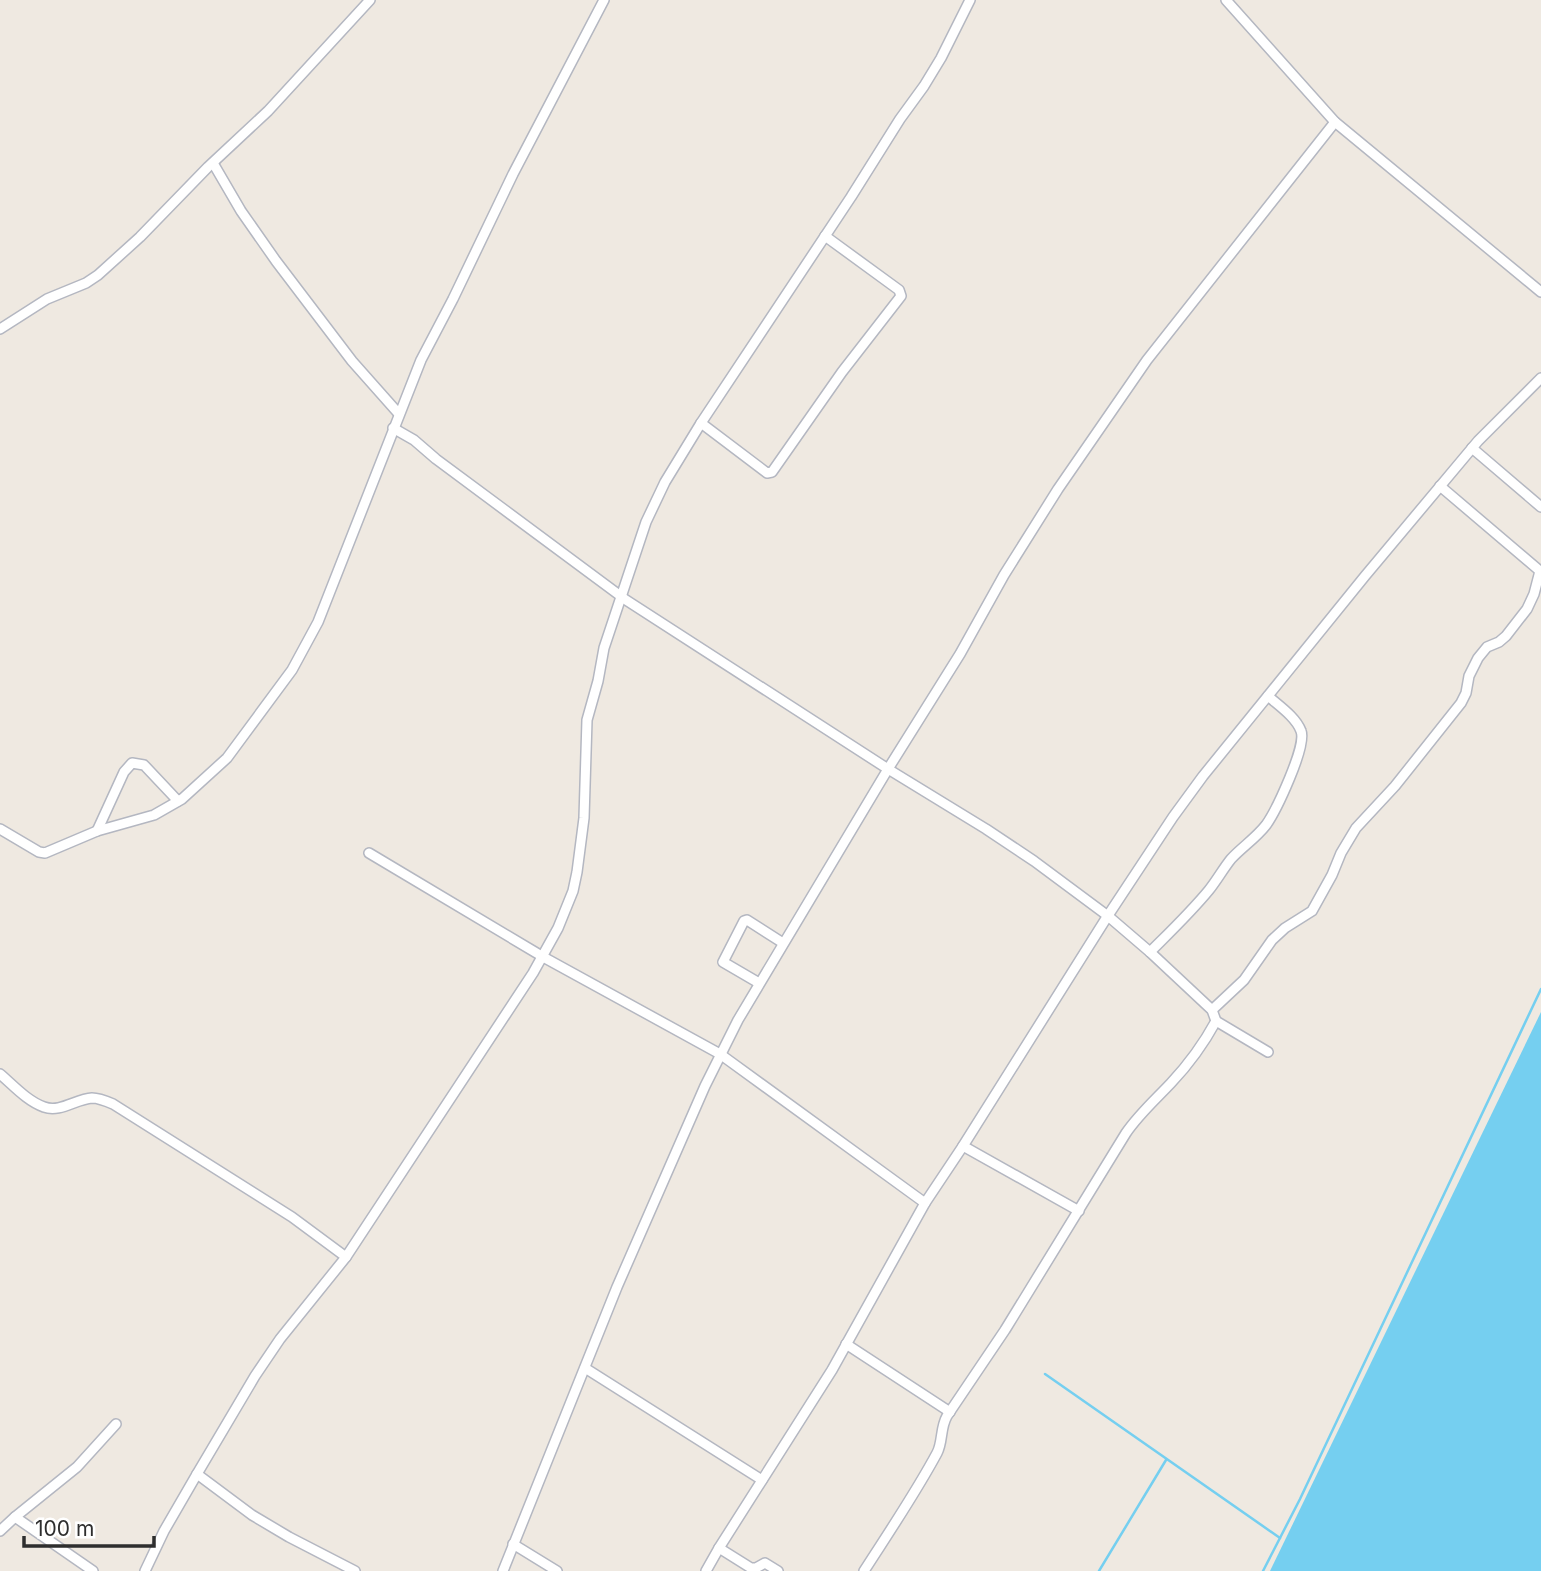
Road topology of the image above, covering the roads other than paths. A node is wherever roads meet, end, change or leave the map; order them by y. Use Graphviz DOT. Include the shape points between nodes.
graph roads {
  1 [pos="370,0"];
  2 [pos="604,0"];
  3 [pos="970,0"];
  4 [pos="1226,0"];
  5 [pos="1335,122"];
  6 [pos="213,163"];
  7 [pos="825,236"];
  8 [pos="1541,292"];
  9 [pos="0,329"];
  10 [pos="1541,378"];
  11 [pos="399,414"];
  12 [pos="701,423"];
  13 [pos="393,428"];
  14 [pos="1472,448"];
  15 [pos="1440,486"];
  16 [pos="1541,507"];
  17 [pos="1540,570"];
  18 [pos="621,597"];
  19 [pos="1268,696"];
  20 [pos="888,769"];
  21 [pos="178,801"];
  22 [pos="0,829"];
  23 [pos="97,831"];
  24 [pos="369,853"];
  25 [pos="1108,916"];
  26 [pos="783,943"];
  27 [pos="1150,952"];
  28 [pos="543,957"];
  29 [pos="759,983"];
  30 [pos="1212,1010"];
  31 [pos="1216,1021"];
  32 [pos="1268,1052"];
  33 [pos="720,1054"];
  34 [pos="0,1074"];
  35 [pos="963,1146"];
  36 [pos="925,1203"];
  37 [pos="1079,1211"];
  38 [pos="346,1256"];
  39 [pos="846,1344"];
  40 [pos="585,1368"];
  41 [pos="950,1412"];
  42 [pos="116,1424"];
  43 [pos="197,1474"];
  44 [pos="762,1480"];
  45 [pos="15,1517"];
  46 [pos="0,1531"];
  47 [pos="513,1544"];
  48 [pos="719,1548"];
  49 [pos="79,1567"];
  50 [pos="147,1570"];
  51 [pos="93,1571"];
  52 [pos="355,1571"];
  53 [pos="503,1571"];
  54 [pos="557,1571"];
  55 [pos="706,1571"];
  56 [pos="778,1571"];
  57 [pos="864,1571"];
  1 -- 6 [label="street" via="268,111"];
  2 -- 11 [label="street" via="513,174"];
  3 -- 7 [label="street" via="924,86"];
  4 -- 5 [label="street"];
  5 -- 8 [label="street"];
  5 -- 20 [label="street" via="1114,406 1025,541"];
  6 -- 9 [label="street" via="98,275 47,299"];
  6 -- 11 [label="street" via="276,261 352,362"];
  7 -- 12 [label="street"];
  7 -- 12 [label="street" via="899,289 900,297 772,472 767,473"];
  10 -- 14 [label="street"];
  11 -- 13 [label="street"];
  12 -- 18 [label="street" via="646,522"];
  13 -- 18 [label="street"];
  13 -- 21 [label="street" via="303,651 222,764"];
  14 -- 15 [label="street"];
  14 -- 16 [label="street"];
  15 -- 17 [label="street"];
  15 -- 19 [label="street"];
  17 -- 30 [label="street" via="1527,609 1506,636 1483,651 1470,672 1461,703 1356,828 1312,911 1272,940 1244,980"];
  18 -- 20 [label="street"];
  18 -- 28 [label="street" via="587,720 584,818 573,891"];
  19 -- 25 [label="street" via="1173,817"];
  19 -- 27 [label="street" via="1296,722 1302,735 1298,757 1276,806 1265,826"];
  20 -- 25 [label="street" via="1034,861"];
  20 -- 26 [label="street"];
  21 -- 23 [label="street" via="154,815"];
  21 -- 23 [label="street" via="144,765 132,763"];
  22 -- 23 [label="street" via="41,853"];
  24 -- 28 [label="street"];
  25 -- 27 [label="street"];
  25 -- 35 [label="street"];
  26 -- 29 [label="street"];
  26 -- 29 [label="street" via="744,921 723,962"];
  27 -- 30 [label="street"];
  28 -- 33 [label="street"];
  28 -- 38 [label="street"];
  29 -- 33 [label="street"];
  30 -- 31 [label="street"];
  31 -- 32 [label="street"];
  31 -- 37 [label="street" via="1181,1071 1133,1122"];
  33 -- 36 [label="street"];
  33 -- 40 [label="street"];
  34 -- 38 [label="street" via="45,1108 93,1098 113,1104"];
  35 -- 36 [label="street"];
  35 -- 37 [label="street"];
  36 -- 39 [label="street"];
  37 -- 41 [label="street"];
  38 -- 43 [label="street" via="280,1339"];
  39 -- 41 [label="street"];
  39 -- 44 [label="street"];
  40 -- 44 [label="street"];
  40 -- 47 [label="street"];
  41 -- 57 [label="street" via="943,1422 937,1452"];
  42 -- 45 [label="street" via="77,1467"];
  43 -- 50 [label="street"];
  43 -- 52 [label="street" via="261,1521"];
  44 -- 48 [label="street"];
  45 -- 46 [label="street"];
  45 -- 49 [label="street"];
  47 -- 53 [label="street"];
  47 -- 54 [label="street"];
  48 -- 55 [label="street"];
  48 -- 56 [label="street" via="751,1568 766,1563"];
  49 -- 51 [label="street"];
}
